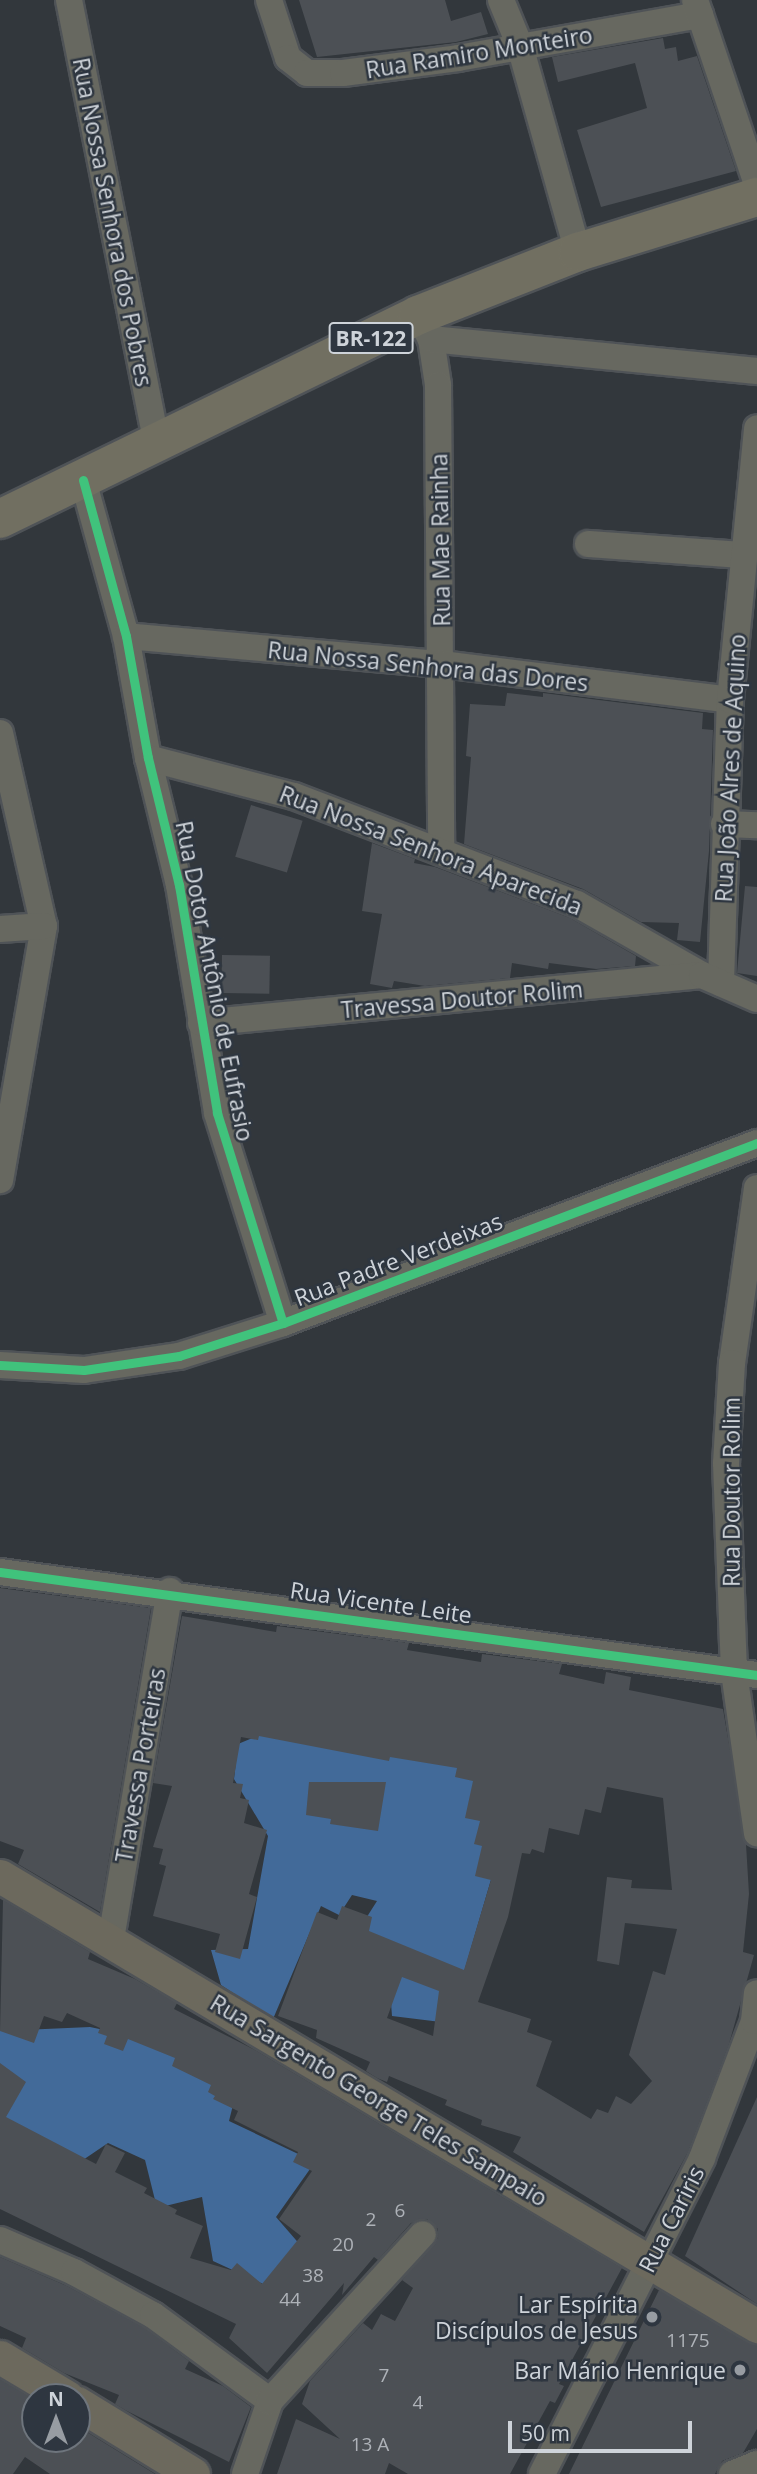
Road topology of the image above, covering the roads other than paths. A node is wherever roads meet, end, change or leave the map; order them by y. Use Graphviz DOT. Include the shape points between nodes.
graph roads {
  1 [pos="69,0"];
  2 [pos="269,0"];
  3 [pos="486,0"];
  4 [pos="698,7"];
  5 [pos="504,8"];
  6 [pos="520,46"];
  7 [pos="757,184"];
  8 [pos="757,197"];
  9 [pos="578,253"];
  10 [pos="424,327"];
  11 [pos="757,371"];
  12 [pos="757,428"];
  13 [pos="157,444"];
  14 [pos="83,480"];
  15 [pos="0,519"];
  16 [pos="588,544"];
  17 [pos="743,555"];
  18 [pos="127,636"];
  19 [pos="442,664"];
  20 [pos="730,699"];
  21 [pos="0,733"];
  22 [pos="148,758"];
  23 [pos="724,824"];
  24 [pos="757,825"];
  25 [pos="441,852"];
  26 [pos="44,926"];
  27 [pos="0,929"];
  28 [pos="712,979"];
  29 [pos="757,999"];
  30 [pos="201,1023"];
  31 [pos="757,1143"];
  32 [pos="0,1180"];
  33 [pos="757,1188"];
  34 [pos="283,1323"];
  35 [pos="0,1366"];
  36 [pos="0,1572"];
  37 [pos="170,1591"];
  38 [pos="745,1673"];
  39 [pos="757,1833"];
  40 [pos="0,1877"];
  41 [pos="111,1939"];
  42 [pos="757,1993"];
  43 [pos="423,2234"];
  44 [pos="0,2240"];
  45 [pos="648,2262"];
  46 [pos="757,2326"];
  47 [pos="0,2357"];
  48 [pos="44,2383"];
  49 [pos="270,2401"];
  50 [pos="91,2412"];
  51 [pos="757,2464"];
  52 [pos="193,2474"];
  53 [pos="246,2474"];
  54 [pos="542,2474"];
  55 [pos="732,2474"];
  1 -- 13 [label="street, Rua Nossa Senhora dos Pobres"];
  2 -- 6 [label="street, Rua Ramiro Monteiro" via="288,58 307,73 369,70"];
  3 -- 5 [label="street"];
  4 -- 6 [label="street, Rua Ramiro Monteiro"];
  4 -- 7 [label="street"];
  5 -- 6 [label="street"];
  6 -- 9 [label="street"];
  8 -- 9 [label="highway, BR-122"];
  9 -- 10 [label="highway, BR-122"];
  10 -- 11 [label="street"];
  10 -- 13 [label="highway, BR-122"];
  10 -- 19 [label="street, Rua Mae Rainha" via="438,385"];
  12 -- 17 [label="street, Rua João Alres de Aquino"];
  13 -- 14 [label="highway, BR-122"];
  14 -- 15 [label="highway, BR-122"];
  14 -- 18 [label="street, Rua Dotor Antônio de Eufrasio"];
  16 -- 17 [label="street"];
  17 -- 20 [label="street, Rua João Alres de Aquino"];
  18 -- 19 [label="street, Rua Nossa Senhora das Dores"];
  18 -- 22 [label="street, Rua Dotor Antônio de Eufrasio"];
  19 -- 20 [label="street, Rua Nossa Senhora das Dores"];
  19 -- 25 [label="street, Rua Mae Rainha"];
  20 -- 23 [label="street, Rua João Alres de Aquino"];
  21 -- 26 [label="street"];
  22 -- 25 [label="street, Rua Nossa Senhora Aparecida" via="294,796"];
  22 -- 30 [label="street, Rua Dotor Antônio de Eufrasio" via="180,884"];
  23 -- 24 [label="street"];
  23 -- 28 [label="street, Rua João Alres de Aquino"];
  25 -- 28 [label="street, Rua Nossa Senhora Aparecida" via="577,904"];
  26 -- 27 [label="street"];
  26 -- 32 [label="street"];
  28 -- 29 [label="street, Rua Nossa Senhora Aparecida"];
  28 -- 30 [label="street, Travessa Doutor Rolim"];
  30 -- 34 [label="street, Rua Dotor Antônio de Eufrasio" via="217,1113"];
  31 -- 34 [label="street, Rua Padre Verdeixas"];
  33 -- 38 [label="street, Rua Doutor Rolim" via="728,1413"];
  34 -- 35 [label="street, Rua Padre Verdeixas" via="180,1356 139,1363 84,1370"];
  36 -- 37 [label="street, Rua Vicente Leite"];
  37 -- 38 [label="street, Rua Vicente Leite"];
  37 -- 41 [label="street, Travessa Porteiras"];
  38 -- 39 [label="street"];
  40 -- 41 [label="main road, Rua Sargento George Teles Sampaio"];
  41 -- 45 [label="main road, Rua Sargento George Teles Sampaio"];
  42 -- 45 [label="street, Rua Cariris" via="754,2021 702,2158"];
  43 -- 49 [label="street"];
  44 -- 49 [label="street" via="74,2272 153,2315"];
  45 -- 46 [label="main road, Rua Sargento George Teles Sampaio"];
  45 -- 54 [label="street, Rua Cariris"];
  47 -- 48 [label="main road"];
  49 -- 53 [label="street"];
  50 -- 52 [label="main road"];
  51 -- 55 [label="street"];
}
